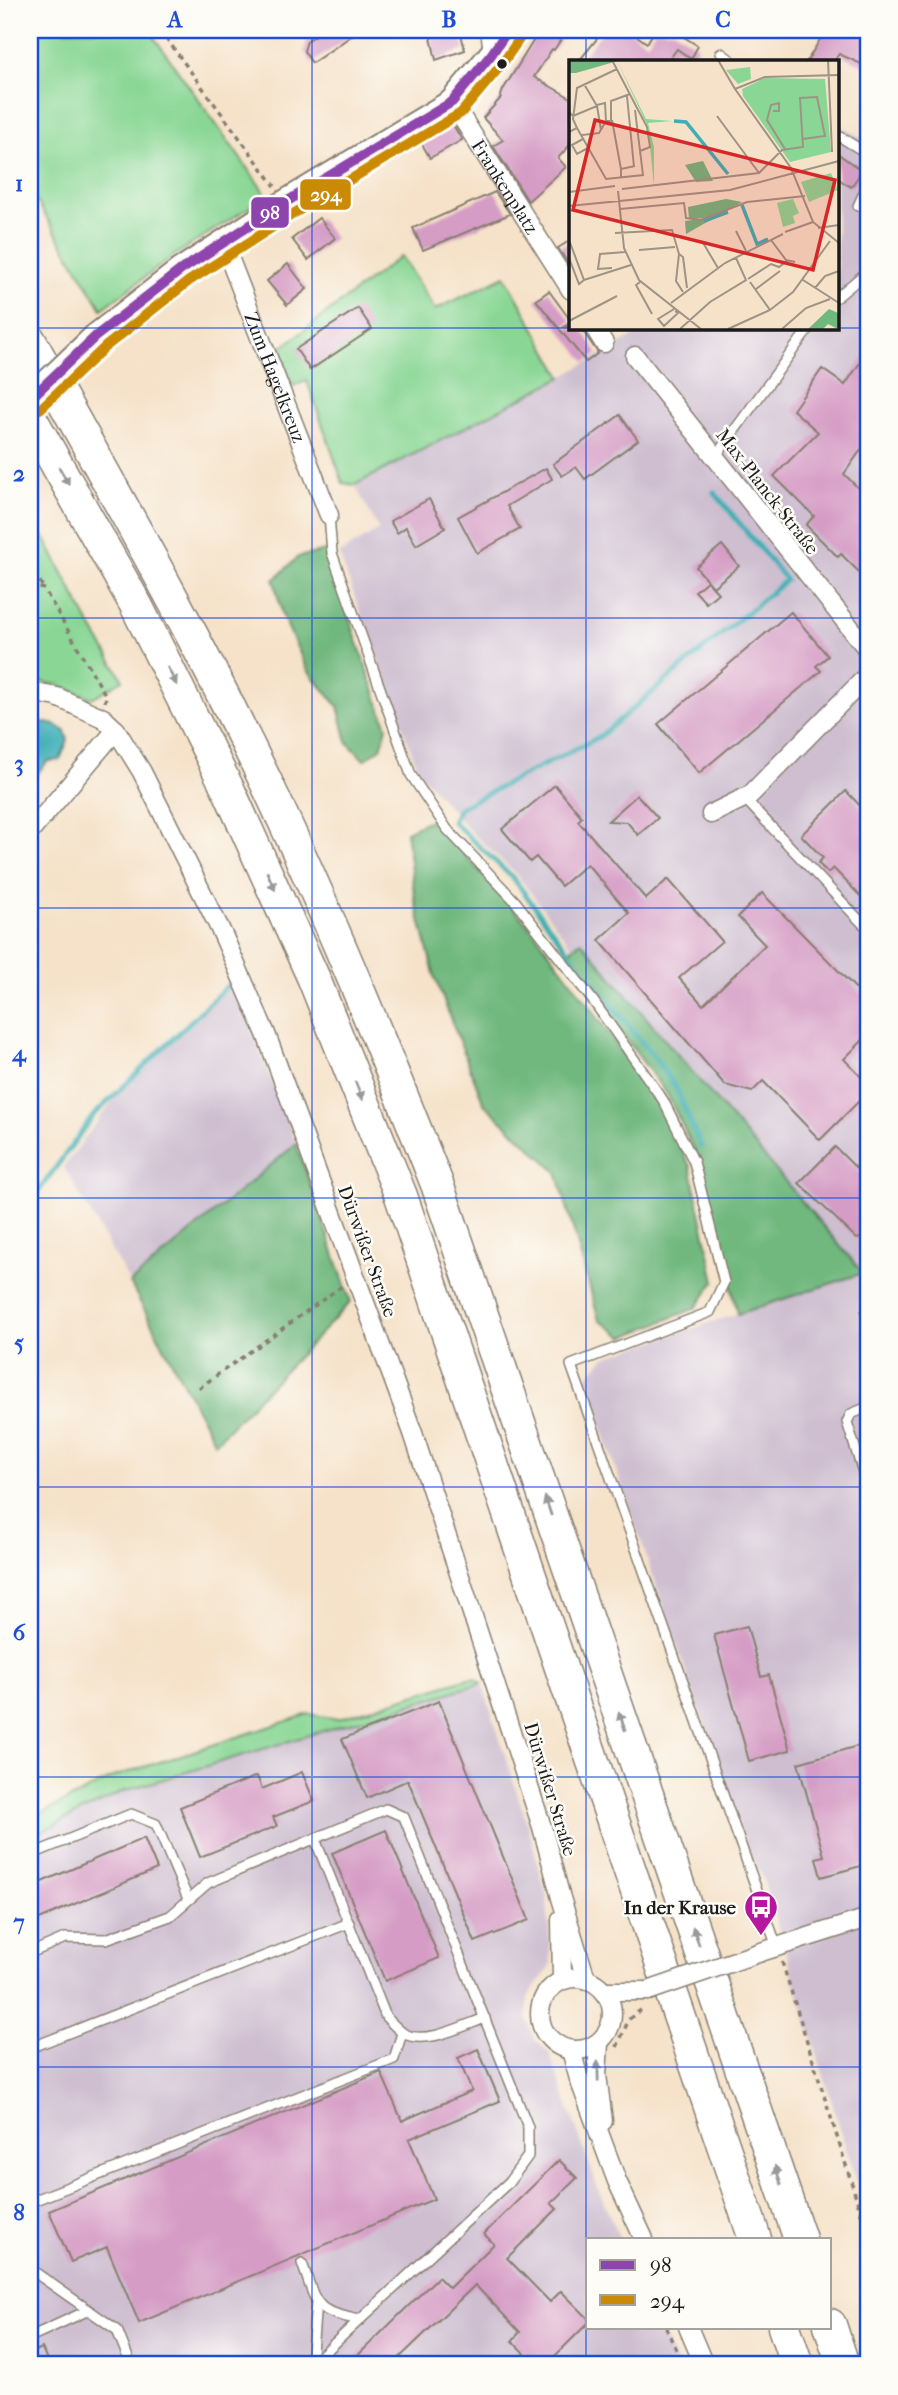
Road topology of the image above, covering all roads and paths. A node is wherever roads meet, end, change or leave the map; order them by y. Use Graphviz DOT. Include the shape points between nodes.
graph roads {
  1 [pos="160,30"];
  2 [pos="508,30"];
  3 [pos="492,40"];
  4 [pos="721,52"];
  5 [pos="731,60"];
  6 [pos="452,102"];
  7 [pos="838,136"];
  8 [pos="868,154"];
  9 [pos="868,184"];
  10 [pos="286,202"];
  11 [pos="858,206"];
  12 [pos="223,242"];
  13 [pos="868,271"];
  14 [pos="569,287"];
  15 [pos="838,296"];
  16 [pos="595,329"];
  17 [pos="809,329"];
  18 [pos="30,341"];
  19 [pos="604,343"];
  20 [pos="635,356"];
  21 [pos="30,400"];
  22 [pos="30,417"];
  23 [pos="715,457"];
  24 [pos="329,514"];
  25 [pos="30,564"];
  26 [pos="30,585"];
  27 [pos="44,589"];
  28 [pos="868,650"];
  29 [pos="868,676"];
  30 [pos="30,692"];
  31 [pos="103,718"];
  32 [pos="116,730"];
  33 [pos="744,798"];
  34 [pos="711,814"];
  35 [pos="30,832"];
  36 [pos="863,923"];
  37 [pos="355,1276"];
  38 [pos="199,1388"];
  39 [pos="868,1407"];
  40 [pos="868,1489"];
  41 [pos="315,1839"];
  42 [pos="30,1855"];
  43 [pos="561,1898"];
  44 [pos="188,1899"];
  45 [pos="868,1918"];
  46 [pos="349,1923"];
  47 [pos="769,1949"];
  48 [pos="30,1953"];
  49 [pos="586,1979"];
  50 [pos="562,1980"];
  51 [pos="615,2001"];
  52 [pos="485,2018"];
  53 [pos="402,2033"];
  54 [pos="599,2043"];
  55 [pos="30,2048"];
  56 [pos="570,2050"];
  57 [pos="607,2149"];
  58 [pos="30,2202"];
  59 [pos="868,2235"];
  60 [pos="644,2238"];
  61 [pos="755,2238"];
  62 [pos="800,2238"];
  63 [pos="302,2263"];
  64 [pos="30,2273"];
  65 [pos="316,2302"];
  66 [pos="89,2311"];
  67 [pos="360,2320"];
  68 [pos="666,2328"];
  69 [pos="688,2328"];
  70 [pos="784,2328"];
  71 [pos="831,2328"];
  72 [pos="30,2336"];
  73 [pos="131,2365"];
  74 [pos="311,2365"];
  75 [pos="682,2365"];
  76 [pos="704,2365"];
  77 [pos="797,2365"];
  78 [pos="844,2365"];
  1 -- 10 [label="path"];
  2 -- 3 [label="street"];
  3 -- 6 [label="street"];
  4 -- 5 [label="lane"];
  6 -- 10 [label="street"];
  6 -- 14 [label="street, Frankenplatz"];
  7 -- 8 [label="lane"];
  9 -- 11 [label="lane"];
  10 -- 12 [label="street"];
  12 -- 21 [label="street, bridge" via="96,336"];
  12 -- 24 [label="street, Zum Hagelkreuz"];
  13 -- 15 [label="lane"];
  16 -- 19 [label="street"];
  17 -- 23 [label="lane"];
  62 -- 18 [label="highway, one-way" via="437,1184 390,1067 303,862 219,687"];
  20 -- 23 [label="street, Max-Planck-Straße"];
  22 -- 61 [label="highway, one-way" via="135,605 230,793 309,967 391,1170"];
  23 -- 28 [label="street, Max-Planck-Straße"];
  24 -- 47 [label="lane" via="332,553 411,775 447,829 515,901 594,1002 663,1100 694,1162 724,1282 710,1312 571,1364"];
  25 -- 27 [label="path"];
  26 -- 27 [label="path"];
  27 -- 31 [label="path" via="106,696"];
  29 -- 33 [label="street"];
  30 -- 31 [label="street, Dürwißer Straße" via="57,697"];
  31 -- 32 [label="street, Dürwißer Straße"];
  32 -- 35 [label="street"];
  32 -- 37 [label="street, Dürwißer Straße" via="142,772 223,935 266,1034"];
  33 -- 34 [label="street"];
  33 -- 36 [label="lane"];
  37 -- 38 [label="path"];
  37 -- 43 [label="street, Dürwißer Straße" via="421,1458"];
  39 -- 40 [label="lane" via="850,1414 847,1422"];
  41 -- 44 [label="lane" via="208,1883"];
  41 -- 46 [label="lane"];
  41 -- 52 [label="lane" via="386,1809 404,1817"];
  42 -- 44 [label="lane" via="131,1814 156,1824"];
  43 -- 49 [label="street, Dürwißer Straße"];
  43 -- 50 [label="street, Dürwißer Straße"];
  44 -- 48 [label="lane" via="170,1916 106,1939 65,1938"];
  45 -- 47 [label="street"];
  46 -- 53 [label="lane" via="386,2017"];
  46 -- 55 [label="lane"];
  47 -- 51 [label="street, bridge"];
  47 -- 59 [label="path"];
  49 -- 50 [label="street"];
  49 -- 51 [label="street"];
  50 -- 56 [label="street" via="549,1989 540,2018 545,2033"];
  51 -- 54 [label="street"];
  52 -- 53 [label="lane" via="436,2036"];
  52 -- 67 [label="lane" via="528,2127 528,2157 509,2182"];
  53 -- 58 [label="lane" via="394,2059"];
  54 -- 56 [label="street"];
  57 -- 54 [label="street, one-way" via="597,2075"];
  56 -- 57 [label="street"];
  57 -- 60 [label="street"];
  63 -- 65 [label="lane"];
  64 -- 66 [label="lane"];
  65 -- 67 [label="lane" via="332,2315"];
  65 -- 74 [label="lane"];
  66 -- 72 [label="lane"];
  66 -- 73 [label="lane" via="117,2330"];
  67 -- 74 [label="lane"];
  68 -- 75 [label="path"];
  69 -- 76 [label="street"];
  70 -- 77 [label="highway"];
  71 -- 78 [label="highway"];
}
